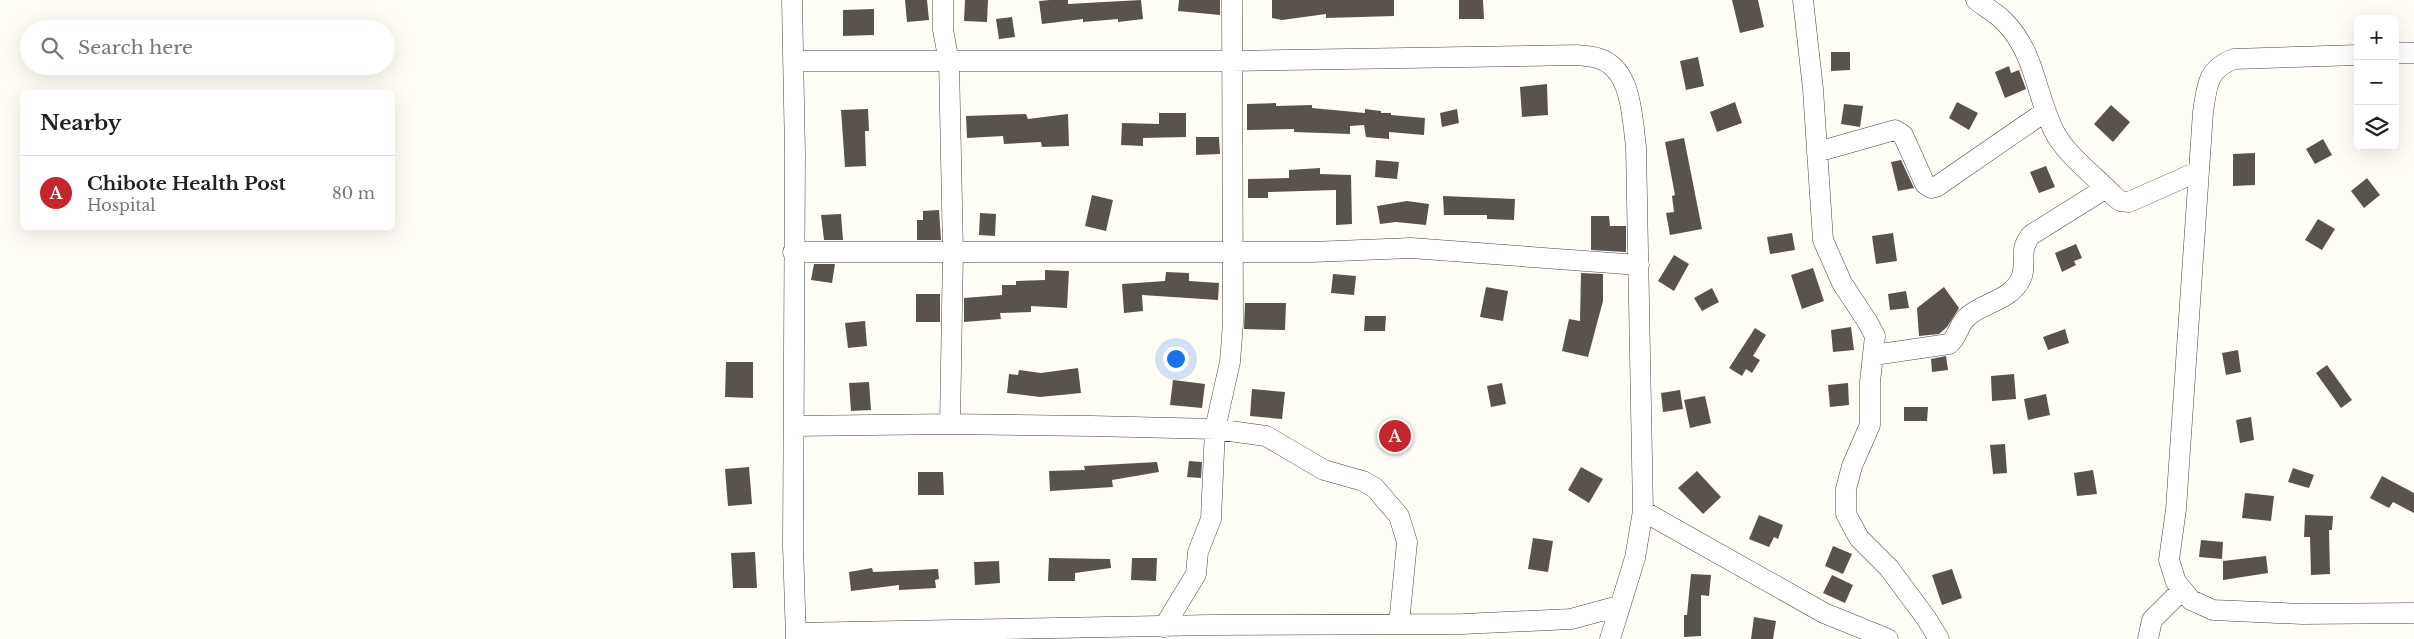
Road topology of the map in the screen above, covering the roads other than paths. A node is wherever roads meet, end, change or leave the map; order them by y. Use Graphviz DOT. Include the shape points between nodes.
graph roads {
  1 [pos="792,0"];
  2 [pos="943,0"];
  3 [pos="1232,0"];
  4 [pos="1804,0"];
  5 [pos="1976,0"];
  6 [pos="2399,53"];
  7 [pos="2414,53"];
  8 [pos="2354,55"];
  9 [pos="794,61"];
  10 [pos="1232,61"];
  11 [pos="949,62"];
  12 [pos="2046,111"];
  13 [pos="1817,152"];
  14 [pos="2199,171"];
  15 [pos="2106,188"];
  16 [pos="793,252"];
  17 [pos="953,252"];
  18 [pos="1232,252"];
  19 [pos="1639,265"];
  20 [pos="1874,354"];
  21 [pos="950,424"];
  22 [pos="794,426"];
  23 [pos="1214,429"];
  24 [pos="1643,511"];
  25 [pos="2182,590"];
  26 [pos="1619,606"];
  27 [pos="2414,613"];
  28 [pos="1399,624"];
  29 [pos="1164,627"];
  30 [pos="796,636"];
  31 [pos="1610,639"];
  32 [pos="1888,639"];
  33 [pos="1940,639"];
  34 [pos="2148,639"];
  1 -- 9 [label="street"];
  2 -- 11 [label="street" via="943,30"];
  3 -- 10 [label="street"];
  4 -- 13 [label="street"];
  5 -- 12 [label="street" via="2003,19 2025,48"];
  6 -- 7 [label="street"];
  8 -- 14 [label="street" via="2234,59 2221,64 2210,76 2206,93"];
  9 -- 11 [label="street"];
  9 -- 16 [label="street"];
  10 -- 11 [label="street"];
  10 -- 18 [label="street"];
  10 -- 19 [label="street" via="1577,55 1598,58 1613,66 1624,84 1631,110 1636,146"];
  11 -- 17 [label="street"];
  12 -- 13 [label="street" via="1931,188 1925,184 1903,135 1895,130"];
  12 -- 15 [label="street" via="2060,142"];
  13 -- 20 [label="street" via="1823,240 1846,292 1872,329"];
  14 -- 15 [label="street" via="2129,202 2120,201"];
  14 -- 25 [label="street" via="2176,509 2169,560"];
  15 -- 20 [label="street" via="2031,235 2022,252 2022,276 2017,283 1994,303 1966,317 1955,340 1949,344"];
  16 -- 17 [label="street"];
  16 -- 22 [label="street"];
  17 -- 18 [label="street"];
  17 -- 21 [label="street"];
  18 -- 19 [label="street" via="1435,249"];
  18 -- 23 [label="street" via="1230,362"];
  19 -- 24 [label="street"];
  20 -- 33 [label="street" via="1870,425 1852,466 1845,501 1846,514 1859,538 1889,568"];
  21 -- 22 [label="street"];
  21 -- 23 [label="street"];
  22 -- 30 [label="street"];
  23 -- 28 [label="street" via="1272,439 1324,470 1363,481 1382,495 1399,516 1406,542"];
  23 -- 29 [label="street" via="1211,519 1198,552 1196,574"];
  24 -- 26 [label="street" via="1635,558"];
  24 -- 32 [label="street" via="1824,613"];
  25 -- 27 [label="street" via="2191,600 2213,610 2232,612"];
  25 -- 34 [label="street" via="2152,620"];
  26 -- 28 [label="street" via="1571,620"];
  26 -- 31 [label="street"];
  28 -- 29 [label="street"];
  29 -- 30 [label="street"];
}
